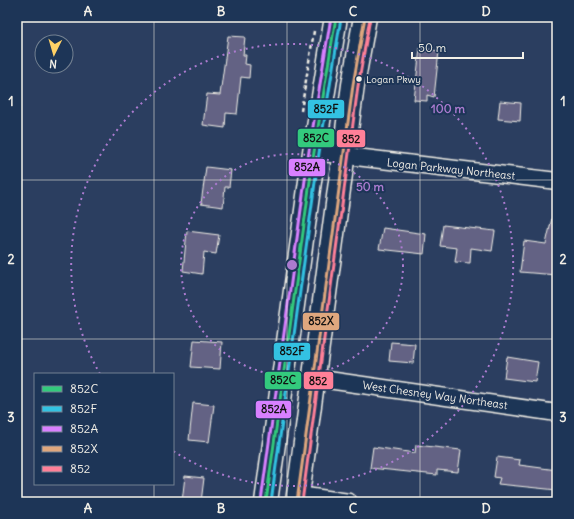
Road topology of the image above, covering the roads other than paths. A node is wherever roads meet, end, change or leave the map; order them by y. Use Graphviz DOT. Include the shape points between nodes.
graph roads {
  1 [pos="336,17"];
  2 [pos="365,17"];
  3 [pos="314,152"];
  4 [pos="344,156"];
  5 [pos="557,181"];
  6 [pos="314,378"];
  7 [pos="557,413"];
  8 [pos="297,499"];
  9 [pos="266,502"];
  10 [pos="348,502"];
  1 -- 3 [label="main road"];
  2 -- 4 [label="main road"];
  3 -- 4 [label="street, Logan Parkway Northeast"];
  3 -- 9 [label="main road"];
  4 -- 5 [label="street, Logan Parkway Northeast"];
  4 -- 6 [label="main road"];
  6 -- 7 [label="street, West Chesney Way Northeast"];
  6 -- 8 [label="main road"];
  8 -- 10 [label="street"];
}
